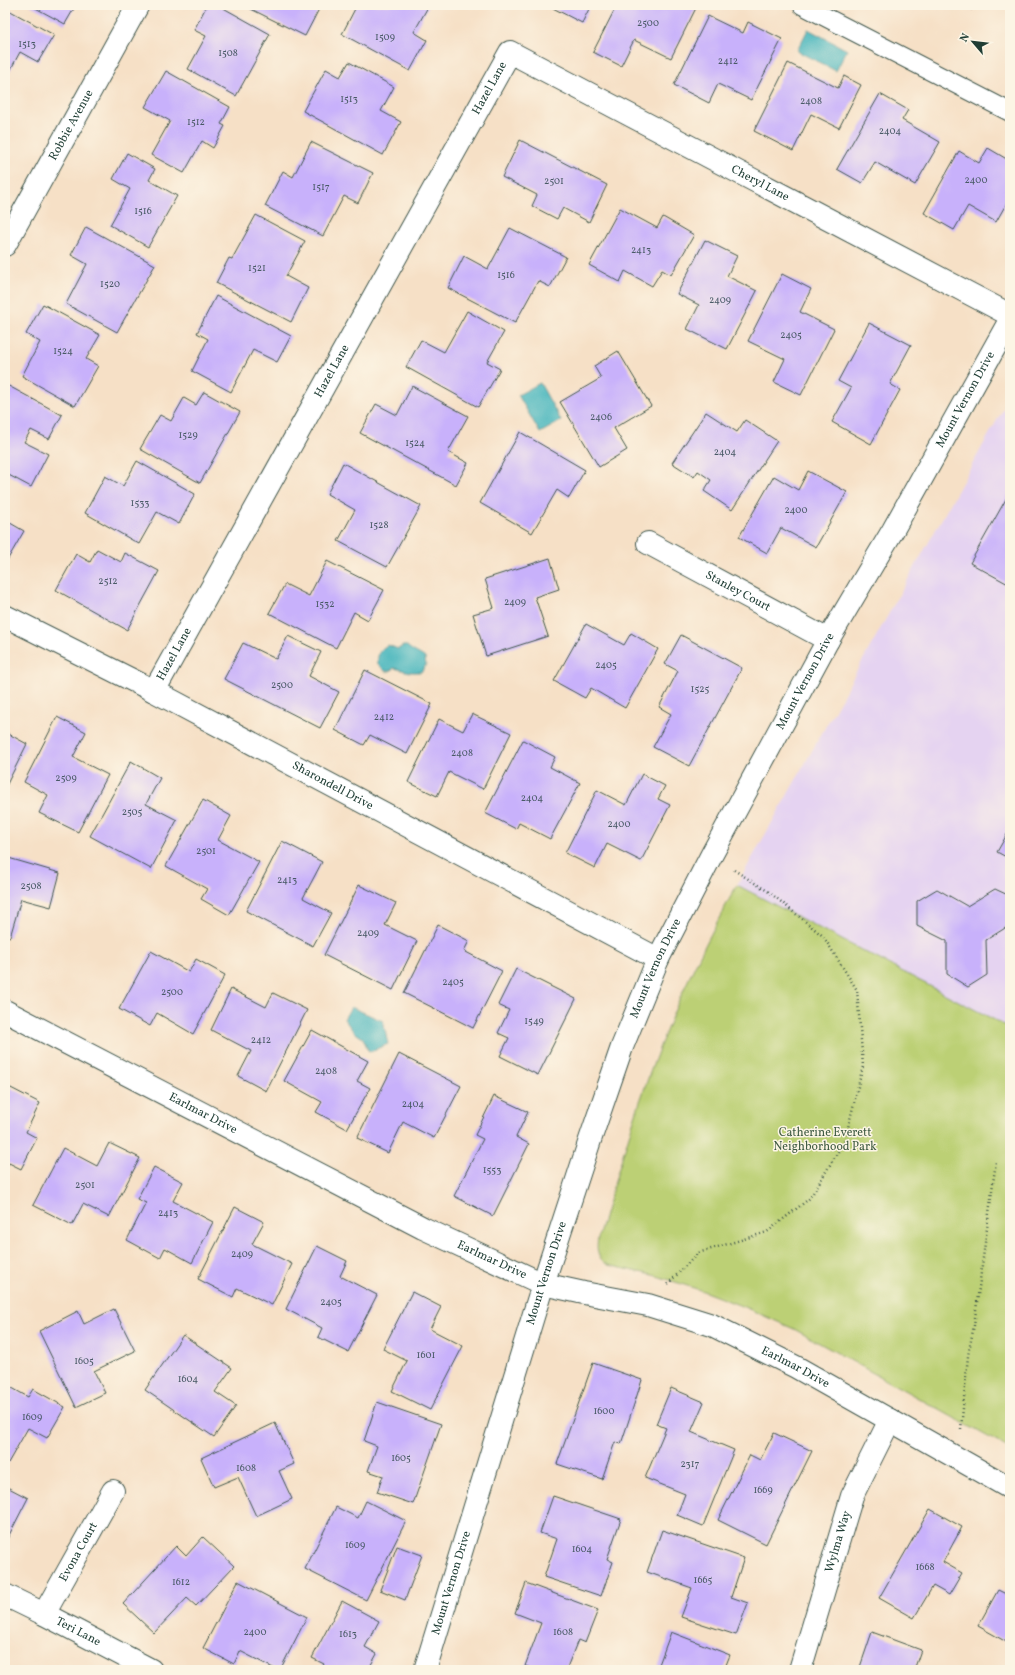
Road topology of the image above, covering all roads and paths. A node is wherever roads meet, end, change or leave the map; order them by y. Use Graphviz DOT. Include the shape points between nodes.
graph roads {
  1 [pos="138,5"];
  2 [pos="802,5"];
  3 [pos="510,52"];
  4 [pos="1010,112"];
  5 [pos="5,245"];
  6 [pos="1010,315"];
  7 [pos="1010,320"];
  8 [pos="648,542"];
  9 [pos="5,616"];
  10 [pos="828,640"];
  11 [pos="154,692"];
  12 [pos="711,856"];
  13 [pos="658,959"];
  14 [pos="5,1011"];
  15 [pos="996,1162"];
  16 [pos="544,1284"];
  17 [pos="648,1305"];
  18 [pos="890,1420"];
  19 [pos="959,1460"];
  20 [pos="1010,1488"];
  21 [pos="113,1491"];
  22 [pos="5,1595"];
  23 [pos="44,1614"];
  24 [pos="151,1670"];
  25 [pos="425,1670"];
  26 [pos="800,1670"];
  1 -- 5 [label="street, Robbie Avenue"];
  2 -- 4 [label="lane"];
  3 -- 6 [label="street, Cheryl Lane"];
  3 -- 11 [label="street, Hazel Lane"];
  7 -- 10 [label="street, Mount Vernon Drive" via="893,530"];
  8 -- 10 [label="street, Stanley Court"];
  9 -- 11 [label="street, Sharondell Drive"];
  10 -- 12 [label="street, Mount Vernon Drive"];
  11 -- 13 [label="street, Sharondell Drive"];
  12 -- 13 [label="street, Mount Vernon Drive"];
  12 -- 17 [label="path" via="769,892 823,936 857,990 863,1066 846,1140 810,1198 767,1232 698,1253"];
  13 -- 16 [label="street, Mount Vernon Drive" via="622,1047"];
  14 -- 16 [label="street, Earlmar Drive" via="423,1228"];
  15 -- 19 [label="path" via="968,1356"];
  16 -- 17 [label="street, Earlmar Drive"];
  16 -- 25 [label="street, Mount Vernon Drive"];
  17 -- 18 [label="street, Earlmar Drive" via="712,1325 796,1367"];
  18 -- 19 [label="street, Earlmar Drive"];
  18 -- 26 [label="street, Wylma Way" via="852,1496"];
  19 -- 20 [label="street, Earlmar Drive"];
  21 -- 23 [label="street, Evona Court"];
  22 -- 23 [label="street, Teri Lane"];
  23 -- 24 [label="street, Teri Lane"];
}
